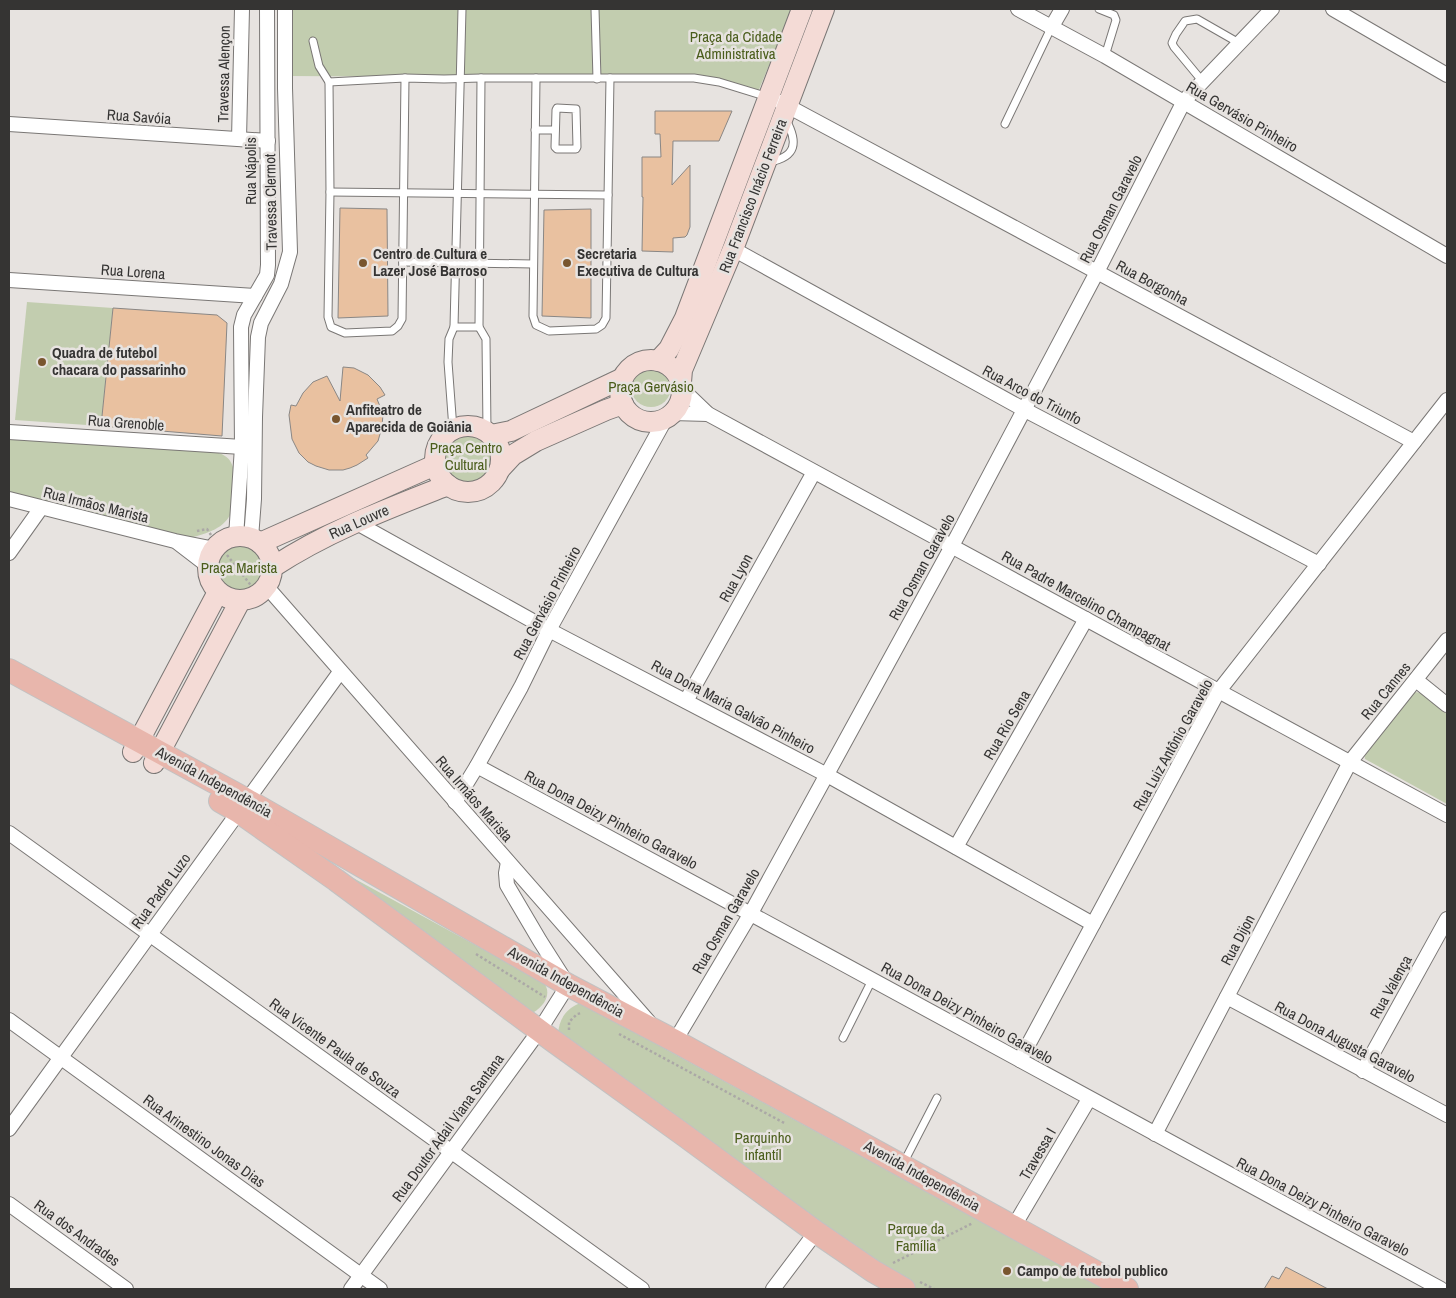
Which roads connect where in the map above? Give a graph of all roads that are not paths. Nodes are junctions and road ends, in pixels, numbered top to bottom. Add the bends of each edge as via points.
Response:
1 (242, 9) edge
2 (267, 9) edge
3 (285, 9) edge
4 (462, 9) edge
5 (595, 9) edge
6 (802, 9) edge
7 (824, 9) edge
8 (1018, 9) edge
9 (1062, 9) edge
10 (1099, 9) edge
11 (1272, 9) edge
12 (1333, 9) edge
13 (1051, 28) junction
14 (313, 40) dead end
15 (1239, 43) junction
16 (1105, 56) junction
17 (1447, 76) edge
18 (405, 78) junction
19 (481, 78) junction
20 (536, 78) junction
21 (610, 78) junction
22 (461, 79) junction
23 (597, 79) junction
24 (329, 82) junction
25 (1203, 82) junction
26 (768, 97) junction
27 (1185, 100) junction
28 (786, 110) junction
29 (9, 124) edge
30 (1005, 124) dead end
31 (535, 130) junction
32 (555, 130) junction
33 (239, 140) junction
34 (268, 141) junction
35 (330, 192) junction
36 (404, 193) junction
37 (456, 194) junction
38 (480, 194) junction
39 (534, 194) junction
40 (608, 196) junction
41 (733, 250) junction
42 (1447, 256) edge
43 (403, 262) junction
44 (455, 263) junction
45 (480, 263) junction
46 (533, 264) junction
47 (1098, 272) junction
48 (9, 280) edge
49 (255, 296) junction
50 (454, 327) junction
51 (479, 327) junction
52 (658, 361) junction
53 (623, 378) junction
54 (682, 386) junction
55 (1447, 400) edge
56 (623, 404) junction
57 (1025, 410) junction
58 (708, 414) junction
59 (669, 416) junction
60 (452, 429) junction
61 (9, 432) edge
62 (489, 433) junction
63 (1414, 442) junction
64 (242, 447) junction
65 (436, 465) junction
66 (500, 469) junction
67 (814, 472) junction
68 (448, 485) junction
69 (11, 504) edge
70 (41, 508) junction
71 (355, 522) junction
72 (249, 539) junction
73 (952, 546) junction
74 (9, 554) edge
75 (212, 557) junction
76 (1319, 564) junction
77 (273, 567) junction
78 (267, 587) junction
79 (218, 592) junction
80 (240, 601) junction
81 (1086, 619) junction
82 (550, 630) junction
83 (1447, 640) edge
84 (9, 670) edge
85 (340, 672) junction
86 (1416, 680) junction
87 (9, 686) edge
88 (1218, 692) junction
89 (686, 700) junction
90 (1447, 705) edge
91 (136, 746) junction
92 (157, 757) junction
93 (1350, 762) junction
94 (477, 766) junction
95 (827, 775) junction
96 (455, 802) junction
97 (243, 806) junction
98 (1447, 815) edge
99 (9, 833) edge
100 (956, 847) junction
101 (508, 862) junction
102 (751, 913) junction
103 (1447, 919) edge
104 (1093, 924) junction
105 (150, 934) junction
106 (872, 980) junction
107 (568, 985) junction
108 (1227, 997) junction
109 (9, 1020) edge
110 (539, 1030) junction
111 (666, 1037) junction
112 (843, 1038) dead end
113 (61, 1057) junction
114 (1020, 1060) junction
115 (1363, 1071) junction
116 (937, 1098) dead end
117 (1089, 1099) junction
118 (1447, 1116) edge
119 (9, 1129) edge
120 (1155, 1134) junction
121 (450, 1152) junction
122 (902, 1165) junction
123 (9, 1204) edge
124 (1014, 1226) junction
125 (816, 1232) junction
126 (361, 1276) junction
127 (126, 1289) edge
128 (351, 1289) edge
129 (380, 1289) edge
130 (642, 1289) edge
131 (773, 1289) edge
132 (904, 1289) edge
133 (1127, 1289) edge
134 (1441, 1289) edge

1 - 33 street, Travessa Alençon
2 - 34 street, Rua Nápolis
3 - 72 street, Travessa Clermot via 290,252 281,284 258,337 254,499
4 - 22 lane
5 - 23 lane
6 - 26 street, Rua Francisco Inácio Ferreira
7 - 28 street, Rua Francisco Inácio Ferreira
8 - 13 street, Rua Gervásio Pinheiro
9 - 13 street
10 - 16 lane via 1114,15 1116,20
11 - 15 street, Rua Osman Garavelo
12 - 17 street
13 - 16 street, Rua Gervásio Pinheiro
13 - 30 lane
14 - 24 lane via 319,66
15 - 25 street, Rua Osman Garavelo
15 - 25 lane via 1197,20 1185,21 1172,43
16 - 27 street, Rua Gervásio Pinheiro
18 - 22 lane
18 - 24 lane
18 - 36 lane
19 - 20 lane
19 - 22 lane
19 - 38 lane
20 - 23 lane
20 - 31 lane
21 - 23 lane
21 - 26 lane via 704,79
21 - 40 lane
22 - 37 lane
24 - 35 lane
25 - 27 street, Rua Osman Garavelo
26 - 28 street, Rua Borgonha
26 - 52 street, Rua Francisco Inácio Ferreira via 685,318 669,349
27 - 42 street, Rua Gervásio Pinheiro
27 - 47 street, Rua Osman Garavelo
28 - 41 street, Rua Francisco Inácio Ferreira
28 - 47 street, Rua Borgonha
29 - 33 street, Rua Savóia
31 - 32 lane
31 - 39 lane
32 - 32 lane via 556,148 576,148 576,109 557,108
33 - 34 street, Rua Savóia
34 - 49 street, Rua Nápolis via 268,265 267,275
35 - 36 lane
35 - 43 lane via 328,317 331,327 345,333 396,329 403,315
36 - 37 lane
36 - 43 lane
37 - 38 lane
37 - 44 lane
38 - 39 lane
38 - 45 lane
39 - 40 lane
39 - 46 lane
40 - 46 lane via 607,313 600,328 549,331 536,326 532,316
41 - 54 street, Rua Francisco Inácio Ferreira via 682,370
41 - 57 street, Rua Arco do Triunfo
43 - 44 lane
44 - 45 lane
44 - 50 lane
45 - 46 lane
45 - 51 lane
47 - 57 street, Rua Osman Garavelo
47 - 63 street, Rua Borgonha
48 - 49 street, Rua Lorena
49 - 64 street, Rua Nápolis via 241,327
50 - 51 lane
50 - 60 lane via 449,339 448,362
51 - 62 lane via 486,339
52 - 53 street via 634,365
52 - 54 street via 672,369
53 - 56 street via 620,387
53 - 62 street via 511,431
54 - 58 street, Rua Padre Marcelino Champagnat
54 - 59 street via 680,401
55 - 63 street, Rua Luiz Antônio Garavelo
56 - 59 street via 630,414 644,421 656,422
56 - 66 street via 536,441 513,455
57 - 73 street, Rua Osman Garavelo
57 - 76 street, Rua Arco do Triunfo
58 - 59 street, Rua Padre Marcelino Champagnat
58 - 67 street, Rua Padre Marcelino Champagnat
59 - 82 street, Rua Gervásio Pinheiro
60 - 62 street via 476,426
60 - 65 street via 438,444
61 - 64 street, Rua Grenoble
62 - 66 street via 499,447
63 - 76 street, Rua Luiz Antônio Garavelo
64 - 72 street
65 - 68 street
65 - 72 street, Rua Louvre
66 - 68 street via 492,482 478,490 463,491
67 - 73 street, Rua Padre Marcelino Champagnat
67 - 89 street, Rua Lyon
68 - 71 street, Rua Louvre
69 - 70 street, Rua Irmãos Marista
70 - 74 street
70 - 75 street, Rua Irmãos Marista via 175,541
71 - 77 street, Rua Louvre
71 - 82 street, Rua Dona Maria Galvão Pinheiro
72 - 75 street via 228,539
72 - 77 street via 266,550
73 - 81 street, Rua Padre Marcelino Champagnat
73 - 95 street, Rua Osman Garavelo
75 - 79 street via 209,576
76 - 88 street, Rua Luiz Antônio Garavelo
77 - 78 street
78 - 80 street via 259,595
78 - 85 street, Rua Irmãos Marista
79 - 80 street
79 - 91 street
80 - 92 street
81 - 88 street, Rua Padre Marcelino Champagnat
81 - 100 street, Rua Rio Sena
82 - 89 street, Rua Dona Maria Galvão Pinheiro
82 - 94 street, Rua Gervásio Pinheiro
83 - 86 street, Rua Cannes
84 - 91 main road, Avenida Independência
85 - 96 street, Rua Irmãos Marista
85 - 97 street, Rua Padre Luzo
86 - 90 street
86 - 93 street, Rua Cannes
87 - 91 main road, Avenida Independência
88 - 93 street, Rua Padre Marcelino Champagnat
88 - 104 street, Rua Luiz Antônio Garavelo
89 - 95 street, Rua Dona Maria Galvão Pinheiro
91 - 92 main road, Avenida Independência
92 - 97 main road, Avenida Independência
93 - 98 street, Rua Padre Marcelino Champagnat
93 - 108 street, Rua Dijon
94 - 96 street, Rua Gervásio Pinheiro
94 - 102 street, Rua Dona Deizy Pinheiro Garavelo
95 - 100 street, Rua Dona Maria Galvão Pinheiro
95 - 102 street, Rua Osman Garavelo
96 - 101 street, Rua Irmãos Marista
97 - 105 street, Rua Padre Luzo
97 - 107 main road, Avenida Independência
97 - 110 main road, Avenida Independência via 336,880
99 - 105 street, Rua Vicente Paula de Souza
100 - 104 street, Rua Dona Maria Galvão Pinheiro
101 - 107 street via 507,885
101 - 111 street, Rua Irmãos Marista
102 - 106 street, Rua Dona Deizy Pinheiro Garavelo
102 - 111 street, Rua Osman Garavelo
103 - 115 street, Rua Valença
104 - 114 street, Rua Luiz Antônio Garavelo
105 - 113 street, Rua Padre Luzo
105 - 121 street, Rua Vicente Paula de Souza
106 - 112 lane
106 - 114 street, Rua Dona Deizy Pinheiro Garavelo
107 - 110 street, Rua Doutor Adail Viana Santana
107 - 111 main road, Avenida Independência
108 - 115 street, Rua Dona Augusta Garavelo
108 - 120 street, Rua Dijon
109 - 113 street, Rua Arinestino Jonas Dias
110 - 121 street, Rua Doutor Adail Viana Santana
110 - 125 main road, Avenida Independência
111 - 122 main road, Avenida Independência
113 - 119 street, Rua Padre Luzo
113 - 126 street, Rua Arinestino Jonas Dias
114 - 117 street, Rua Dona Deizy Pinheiro Garavelo
115 - 118 street, Rua Dona Augusta Garavelo
116 - 122 lane
117 - 120 street, Rua Dona Deizy Pinheiro Garavelo
117 - 124 street, Travessa I
120 - 134 street, Rua Dona Deizy Pinheiro Garavelo
121 - 126 street, Rua Doutor Adail Viana Santana
121 - 130 street, Rua Vicente Paula de Souza
122 - 124 main road, Avenida Independência
123 - 127 street, Rua dos Andrades
124 - 133 main road, Avenida Independência
125 - 131 street
125 - 132 main road, Avenida Independência
126 - 128 street, Rua Doutor Adail Viana Santana
126 - 129 street, Rua Arinestino Jonas Dias

